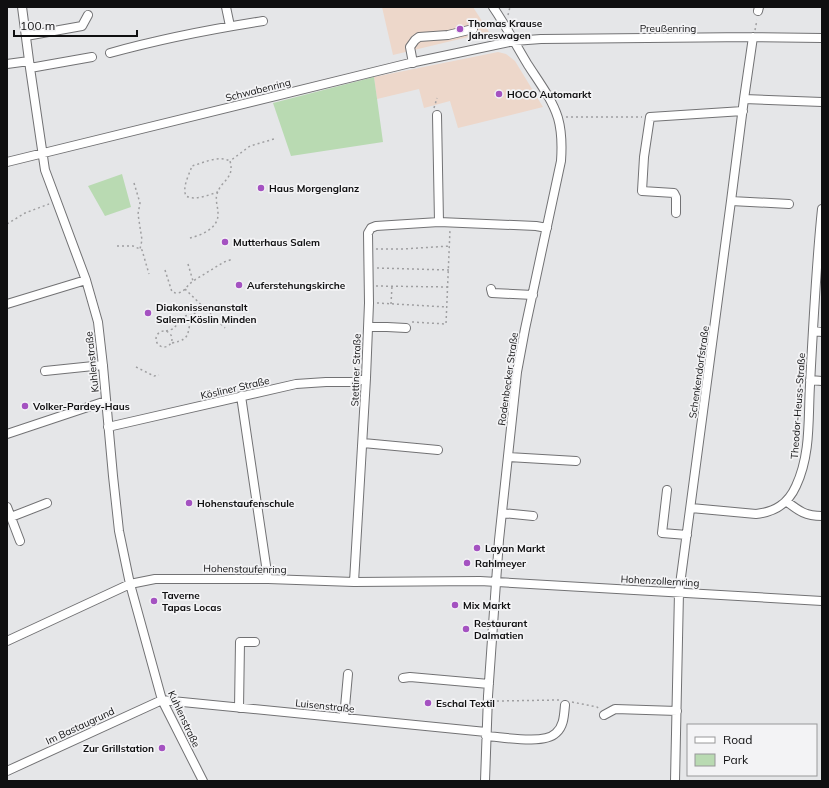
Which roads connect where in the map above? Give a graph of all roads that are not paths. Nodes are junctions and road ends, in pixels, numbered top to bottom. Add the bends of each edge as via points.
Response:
1 (22, 7) edge
2 (226, 7) edge
3 (493, 7) edge
4 (88, 15) dead end
5 (263, 21) dead end
6 (230, 26) junction
7 (473, 29) dead end
8 (26, 36) junction
9 (753, 37) junction
10 (822, 38) edge
11 (514, 41) junction
12 (110, 53) dead end
13 (92, 57) dead end
14 (413, 63) junction
15 (7, 64) edge
16 (29, 64) junction
17 (744, 99) junction
18 (822, 102) edge
19 (436, 111) road end
20 (743, 111) junction
21 (43, 154) junction
22 (7, 162) edge
23 (731, 201) junction
24 (789, 204) dead end
25 (822, 209) edge
26 (676, 213) dead end
27 (439, 222) junction
28 (547, 228) junction
29 (86, 280) junction
30 (820, 280) edge
31 (491, 289) dead end
32 (819, 294) edge
33 (533, 295) junction
34 (7, 304) edge
35 (407, 325) road end
36 (368, 327) junction
37 (813, 331) junction
38 (822, 332) edge
39 (103, 365) junction
40 (45, 371) dead end
41 (366, 378) junction
42 (810, 380) junction
43 (822, 381) edge
44 (241, 396) junction
45 (106, 401) junction
46 (108, 427) junction
47 (7, 434) edge
48 (363, 443) junction
49 (438, 450) dead end
50 (508, 457) junction
51 (576, 461) dead end
52 (667, 490) dead end
53 (786, 502) junction
54 (47, 503) dead end
55 (7, 507) edge
56 (691, 508) junction
57 (502, 513) junction
58 (533, 516) dead end
59 (822, 516) edge
60 (11, 517) junction
61 (687, 535) junction
62 (20, 541) dead end
63 (268, 579) junction
64 (496, 581) junction
65 (354, 582) junction
66 (130, 584) junction
67 (679, 592) junction
68 (822, 601) edge
69 (7, 641) edge
70 (255, 642) dead end
71 (348, 674) dead end
72 (403, 678) dead end
73 (489, 684) junction
74 (162, 700) junction
75 (567, 702) road end
76 (239, 708) junction
77 (677, 711) junction
78 (604, 715) road end
79 (344, 718) junction
80 (486, 734) junction
81 (7, 771) edge
82 (202, 781) edge
83 (486, 781) edge
84 (675, 781) edge

1 - 8 street, Kuhlenstraße
2 - 6 street
3 - 11 street, Rodenbecker Straße
4 - 8 street via 82,26
5 - 6 street
6 - 12 street
7 - 14 street via 448,35 419,37 410,48
8 - 16 street, Kuhlenstraße
9 - 10 street, Preußenring
9 - 11 street, Preußenring
9 - 17 street, Schenkendorfstraße
11 - 14 street, Schwabenring
11 - 28 street, Rodenbecker Straße via 550,100 560,129 561,161
13 - 16 street
14 - 21 street, Schwabenring
15 - 16 street
16 - 21 street, Kuhlenstraße
17 - 18 street
17 - 20 street, Schenkendorfstraße
19 - 27 street
20 - 23 street, Schenkendorfstraße
20 - 26 street via 650,117 642,191 674,193
21 - 22 street, Schwabenring
21 - 29 street, Kuhlenstraße via 45,170
23 - 24 street
23 - 56 street, Schenkendorfstraße
25 - 30 street, Theodor-Heuss-Straße
27 - 28 street, Stettiner Straße
27 - 36 street, Stettiner Straße via 371,228 368,233
28 - 33 street, Rodenbecker Straße
29 - 34 street
29 - 39 street, Kuhlenstraße via 98,322
30 - 32 street, Theodor-Heuss-Straße
31 - 33 street via 492,293
32 - 37 street, Theodor-Heuss-Straße
33 - 50 street, Rodenbecker Straße via 517,372
35 - 36 street
36 - 41 street, Stettiner Straße
37 - 38 street
37 - 42 street, Theodor-Heuss-Straße
39 - 40 street
39 - 45 street, Kuhlenstraße
41 - 44 street, Kösliner Straße via 355,382 296,384
41 - 48 street, Stettiner Straße
42 - 43 street
42 - 53 street, Theodor-Heuss-Straße via 804,467 796,487
44 - 46 street, Kösliner Straße
44 - 63 street
45 - 46 street, Kuhlenstraße
45 - 47 street
46 - 66 street, Kuhlenstraße via 120,531
48 - 49 street
48 - 65 street, Stettiner Straße
50 - 51 street
50 - 57 street, Rodenbecker Straße
52 - 61 street via 662,533
53 - 56 street, Theodor-Heuss-Straße via 767,513 756,514
53 - 59 street via 804,514
54 - 60 street
55 - 60 street
56 - 61 street, Schenkendorfstraße
57 - 58 street
57 - 64 street, Rodenbecker Straße
60 - 62 street
61 - 67 street, Schenkendorfstraße
63 - 65 street, Hohenstaufenring
63 - 66 street, Hohenstaufenring via 155,579
64 - 65 street, Hohenstaufenring
64 - 67 street, Hohenzollernring
64 - 73 street, Rodenbecker Straße
66 - 69 street, Hohenstaufenring
66 - 74 street, Kuhlenstraße
67 - 68 street, Hohenzollernring
67 - 77 street, Schenkendorfstraße
70 - 76 street via 240,642
71 - 79 street
72 - 73 street
73 - 80 street, Rodenbecker Straße
74 - 76 street, Luisenstraße
74 - 81 street, Im Bastaugrund
74 - 82 street, Kuhlenstraße
75 - 80 street via 564,720 557,733 551,737 540,740
76 - 79 street, Luisenstraße
77 - 78 street via 615,709
77 - 84 street, Schenkendorfstraße
79 - 80 street, Luisenstraße
80 - 83 street, Rodenbecker Straße

